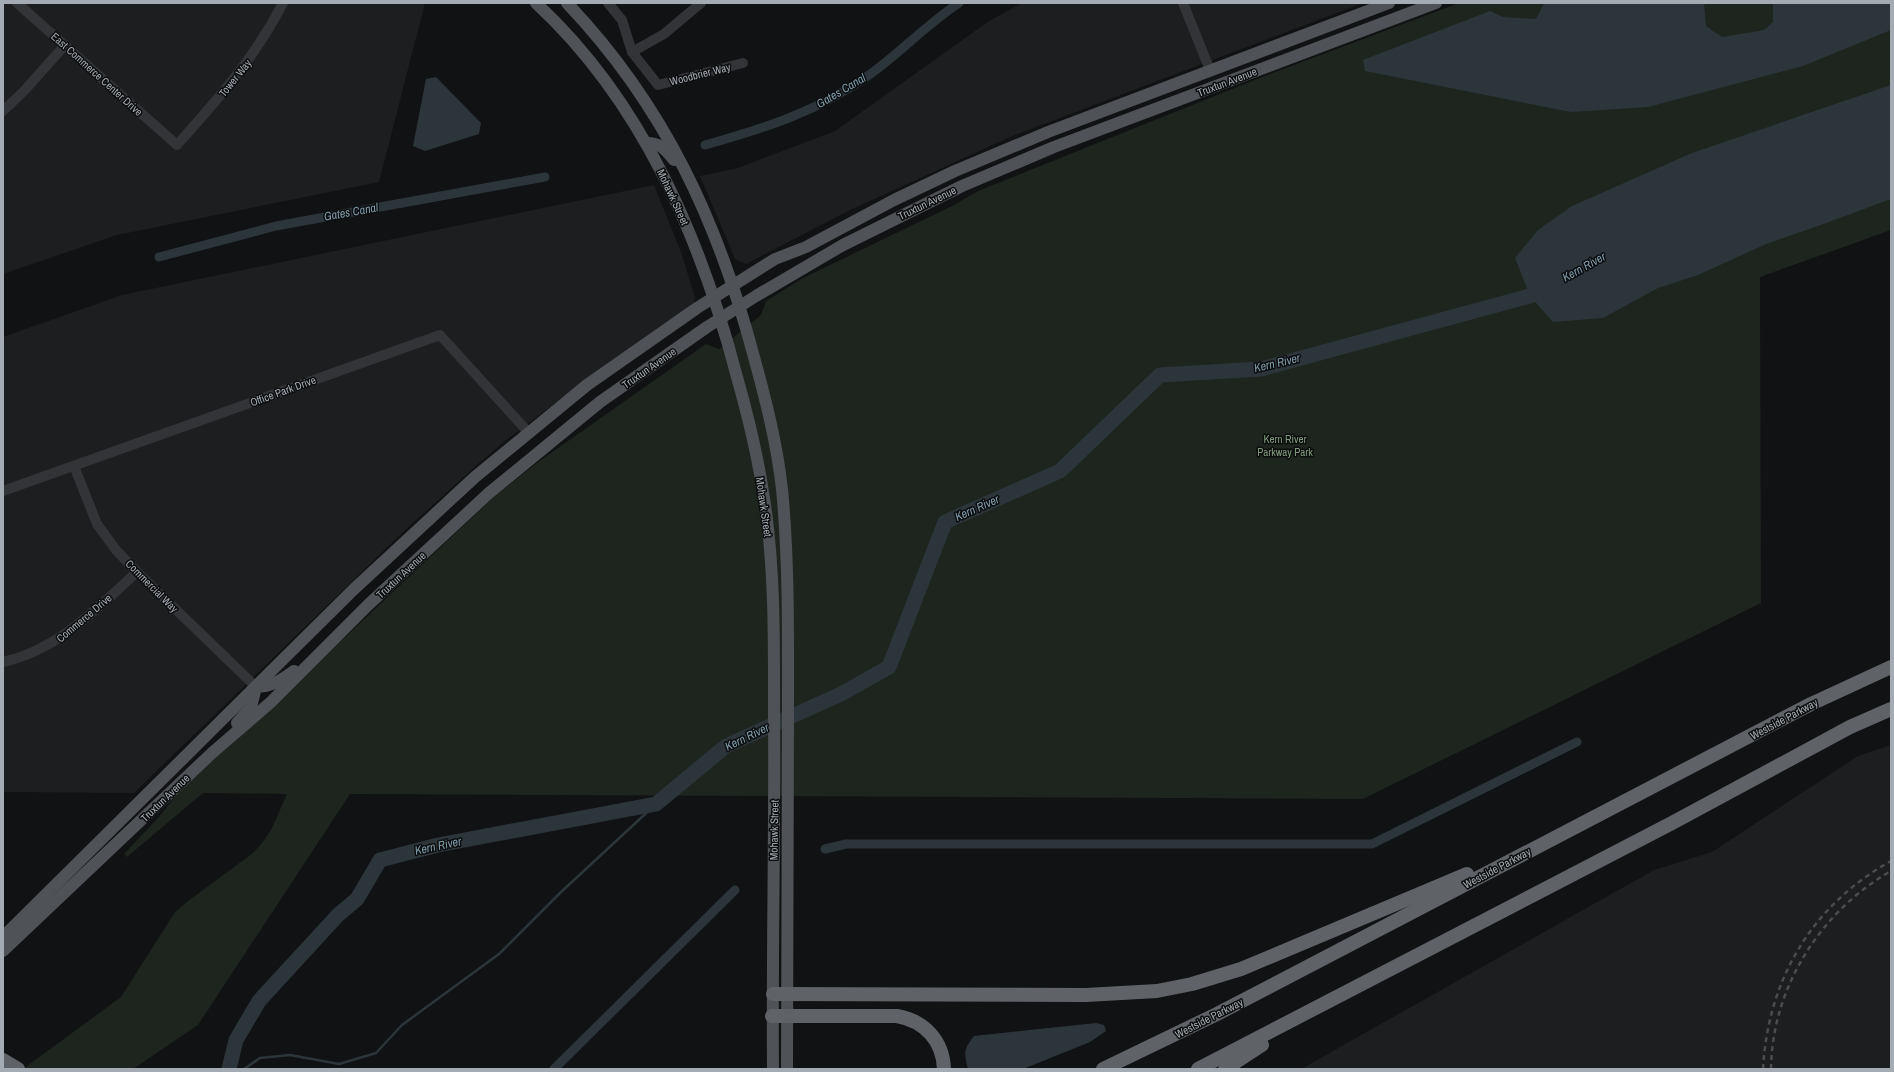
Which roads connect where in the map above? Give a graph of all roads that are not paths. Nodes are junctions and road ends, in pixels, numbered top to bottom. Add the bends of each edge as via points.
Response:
1 (17, 3) edge
2 (283, 3) edge
3 (536, 3) edge
4 (567, 3) edge
5 (608, 3) edge
6 (700, 3) edge
7 (1183, 3) edge
8 (1389, 3) edge
9 (1436, 3) edge
10 (65, 46) junction
11 (632, 52) junction
12 (743, 63) dead end
13 (1210, 70) junction
14 (1176, 101) junction
15 (3, 111) edge
16 (646, 143) junction
17 (177, 145) joint
18 (686, 172) junction
19 (733, 285) junction
20 (713, 298) junction
21 (740, 305) junction
22 (722, 318) junction
23 (528, 432) junction
24 (74, 466) junction
25 (3, 491) edge
26 (137, 572) junction
27 (313, 659) junction
28 (3, 662) edge
29 (1891, 667) edge
30 (256, 687) junction
31 (1891, 709) edge
32 (212, 753) junction
33 (154, 787) junction
34 (1560, 835) junction
35 (110, 850) junction
36 (3, 937) edge
37 (3, 951) edge
38 (773, 994) junction
39 (787, 994) junction
40 (1313, 1010) junction
41 (772, 1016) junction
42 (787, 1016) junction
43 (773, 1069) edge
44 (787, 1069) edge
45 (944, 1069) edge
46 (1103, 1069) edge
47 (1198, 1069) edge
48 (1225, 1069) edge

1 - 10 street, East Commerce Center Drive
2 - 17 street, Tower Way via 271,27 241,72
3 - 16 main road, Mohawk Street via 591,62
4 - 18 main road, Mohawk Street via 626,73
5 - 11 street, Woodbrier Way via 622,20
6 - 11 street via 664,34
7 - 13 street
8 - 13 main road, Truxtun Avenue
9 - 14 main road, Truxtun Avenue
10 - 15 street
10 - 17 street, East Commerce Center Drive
11 - 12 street, Woodbrier Way via 658,85
13 - 14 main road via 1206,80
13 - 19 main road, Truxtun Avenue via 1041,134 955,171 806,247 775,259
14 - 21 main road, Truxtun Avenue via 1054,147 962,186 843,245
16 - 18 main road via 656,143 662,147
16 - 20 main road, Mohawk Street via 694,244
18 - 19 main road, Mohawk Street via 699,197
19 - 20 main road, Truxtun Avenue
19 - 21 main road, Mohawk Street
20 - 22 main road, Mohawk Street
20 - 23 main road, Truxtun Avenue via 642,346
21 - 22 main road, Truxtun Avenue
21 - 39 main road, Mohawk Street via 774,434 782,488 788,600
22 - 27 main road, Truxtun Avenue via 600,402 489,493
22 - 38 main road, Mohawk Street via 753,440 764,497 771,558
23 - 24 street, Office Park Drive via 440,335
23 - 30 main road, Truxtun Avenue via 474,477
24 - 25 street, Office Park Drive
24 - 26 street, Commercial Way via 97,524 116,550
26 - 28 street, Commerce Drive via 61,638 28,655
26 - 30 street, Commercial Way
27 - 30 main road via 273,685
27 - 32 main road, Truxtun Avenue via 271,702
29 - 34 highway, Westside Parkway via 1811,704
30 - 32 main road via 251,707
30 - 33 main road, Truxtun Avenue
31 - 40 highway via 1850,727 1658,831
32 - 35 main road, Truxtun Avenue
33 - 35 main road via 147,807 113,841
33 - 36 main road, Truxtun Avenue
34 - 39 highway via 1256,963 1175,988 1139,993 1086,995
34 - 46 highway, Westside Parkway via 1217,1014
35 - 37 main road, Truxtun Avenue
38 - 39 highway
38 - 41 main road, Mohawk Street
39 - 42 main road, Mohawk Street
40 - 47 highway
40 - 48 highway
41 - 42 highway
41 - 43 main road, Mohawk Street
42 - 44 main road, Mohawk Street
42 - 45 highway via 890,1016 909,1019 933,1036 942,1054

